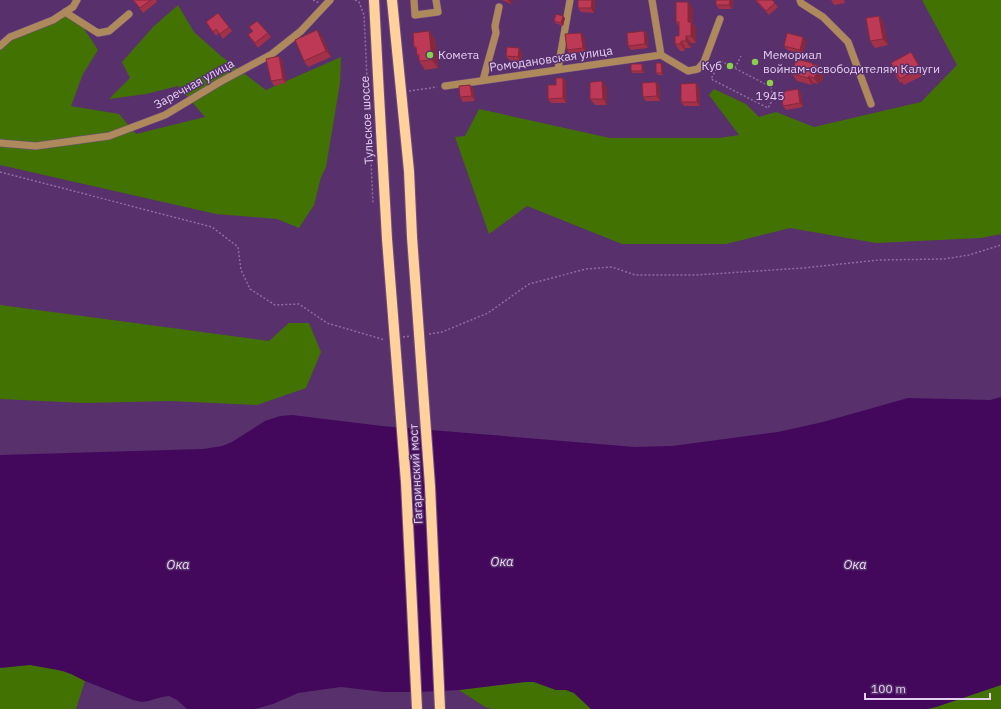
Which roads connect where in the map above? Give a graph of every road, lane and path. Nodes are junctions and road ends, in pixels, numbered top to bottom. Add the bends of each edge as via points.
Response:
1 (77, 0) edge
2 (355, 0) edge
3 (374, 0) edge
4 (392, 0) edge
5 (414, 0) edge
6 (436, 0) edge
7 (570, 0) edge
8 (652, 0) edge
9 (800, 0) edge
10 (327, 1) edge
11 (499, 7) dead end
12 (65, 12) junction
13 (129, 14) dead end
14 (720, 19) dead end
15 (0, 46) edge
16 (661, 55) junction
17 (741, 56) dead end
18 (735, 68) junction
19 (558, 69) junction
20 (483, 80) junction
21 (445, 86) joint
22 (409, 90) dead end
23 (871, 104) dead end
24 (0, 143) edge
25 (0, 172) edge
26 (373, 204) dead end
27 (387, 239) joint
28 (1001, 246) edge
29 (428, 334) dead end
30 (413, 336) dead end
31 (399, 338) dead end
32 (391, 339) dead end
33 (417, 709) edge
34 (440, 709) edge

1 - 12 street
2 - 26 path via 360,2 364,15
3 - 27 main road, Тульское шоссе
4 - 34 main road, Гагаринский мост, bridge via 409,171 430,486
5 - 6 street via 415,15 438,12
7 - 19 street
8 - 16 street
9 - 23 street via 823,17 848,42
10 - 24 street, Заречная улица via 301,31 272,54 165,115 109,136 36,146
11 - 20 street via 496,33
12 - 13 street via 98,33 109,31
12 - 15 street via 53,20 10,37
14 - 16 street via 704,62 698,69 688,71
16 - 19 street, Ромодановская улица
17 - 18 path
18 - 18 path via 771,87 773,99 768,108 712,79 721,61
19 - 20 street, Ромодановская улица
20 - 21 street, Ромодановская улица
21 - 22 path
25 - 32 path via 212,227 238,247 240,270 250,289 268,301 275,305 299,304 327,323 384,340
27 - 33 main road, Гагаринский мост, bridge via 406,482
28 - 29 path via 969,256 944,259 879,260 696,275 635,276 612,267 586,269 529,284 488,313 442,332
30 - 31 path

